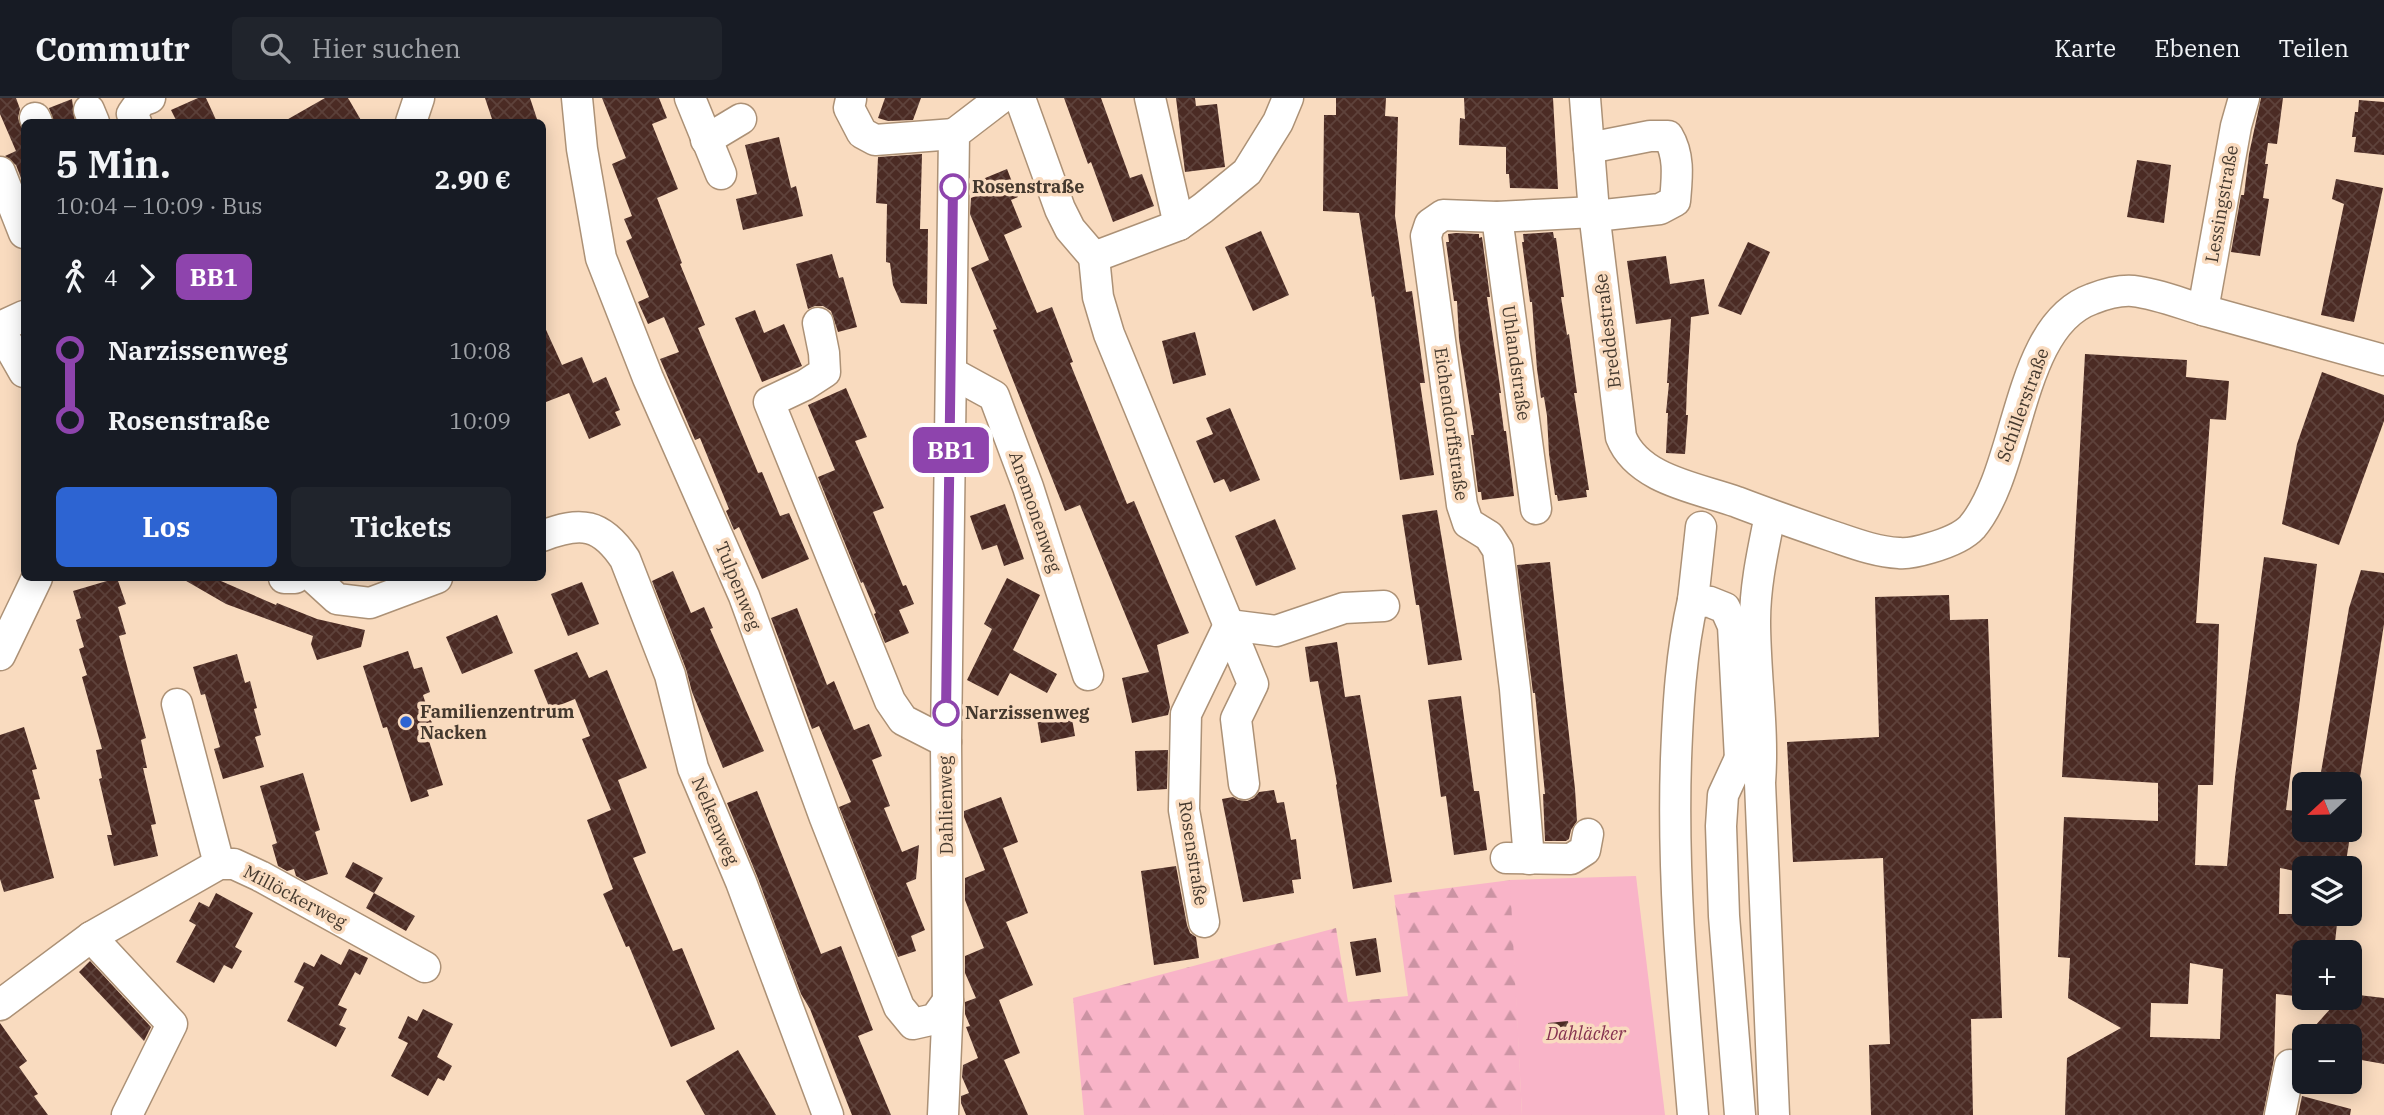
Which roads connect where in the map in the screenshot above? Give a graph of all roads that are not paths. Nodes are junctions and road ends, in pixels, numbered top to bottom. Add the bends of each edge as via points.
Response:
1 (150, 98) edge
2 (419, 98) edge
3 (577, 98) edge
4 (690, 98) edge
5 (1001, 98) edge
6 (1020, 98) edge
7 (1150, 98) edge
8 (1288, 98) edge
9 (1585, 98) edge
10 (2244, 98) edge
11 (851, 99) edge
12 (134, 119) edge
13 (412, 119) edge
14 (741, 119) dead end
15 (954, 134) junction
16 (706, 140) junction
17 (1589, 148) junction
18 (0, 172) edge
19 (721, 174) dead end
20 (1595, 214) junction
21 (1497, 217) junction
22 (21, 225) edge
23 (1179, 225) junction
24 (1094, 257) junction
25 (2203, 310) junction
26 (21, 318) edge
27 (818, 323) dead end
28 (0, 328) edge
29 (2384, 360) edge
30 (21, 366) edge
31 (952, 373) junction
32 (1728, 499) joint
33 (1536, 509) dead end
34 (1770, 515) junction
35 (1701, 527) dead end
36 (546, 535) edge
37 (36, 581) edge
38 (317, 581) edge
39 (429, 581) edge
40 (1693, 600) junction
41 (1384, 606) dead end
42 (1229, 625) junction
43 (0, 655) edge
44 (1088, 675) dead end
45 (177, 704) dead end
46 (1760, 716) junction
47 (946, 742) junction
48 (1740, 759) junction
49 (1244, 784) dead end
50 (1588, 834) dead end
51 (219, 864) junction
52 (1204, 922) dead end
53 (91, 937) junction
54 (425, 967) dead end
55 (948, 1001) junction
56 (0, 1005) edge
57 (2290, 1065) dead end
58 (127, 1115) edge
59 (828, 1115) edge
60 (943, 1115) edge
61 (1693, 1115) edge
62 (1740, 1115) edge
63 (1773, 1115) edge
64 (2280, 1115) edge

1 - 12 street via 132,114
2 - 13 street
3 - 55 street, Tulpenweg via 601,258 648,379 744,596 899,1007 913,1024 935,1019
4 - 16 street
5 - 15 street
6 - 24 street via 1060,209
7 - 23 street
8 - 23 street via 1247,172
9 - 17 street, Breddestraße
10 - 25 street, Lessingstraße
11 - 15 street via 849,108 862,133 875,140
14 - 16 street
15 - 31 street, Dahlienweg
16 - 19 street
17 - 20 street, Breddestraße
17 - 20 street, Eichendorffstraße via 1668,136 1675,148 1675,201 1660,209
18 - 22 street
20 - 21 street, Eichendorffstraße
20 - 32 street, Breddestraße via 1624,445 1637,461 1663,475
21 - 33 street, Uhlandstraße
21 - 50 street, Eichendorffstraße via 1443,215 1430,224 1426,236 1462,505 1468,523 1489,536 1498,550 1528,859 1571,859 1585,850
23 - 24 street
24 - 42 street via 1098,296 1109,334
25 - 29 street, Schillerstraße
25 - 34 street, Schillerstraße via 2131,291 2108,293 2073,308 2054,327 2038,358 1989,502 1970,529 1945,544 1900,554
26 - 28 street
27 - 47 street via 825,372 769,402 890,701 903,720
28 - 30 street
31 - 44 street, Anemonenweg via 994,396
31 - 47 street, Dahlienweg
32 - 34 street, Schillerstraße
34 - 46 street via 1758,574 1755,622
35 - 40 street
36 - 59 street, Nelkenweg via 582,526 600,532 625,559 670,675 693,768
37 - 43 street
38 - 39 street via 337,599 370,603
40 - 48 street via 1725,608 1733,626
40 - 61 street via 1678,726 1674,830
41 - 42 street via 1344,608 1276,631
42 - 49 street via 1253,684 1236,719
42 - 52 street, Rosenstraße via 1186,714 1184,810
45 - 51 street
46 - 48 street
46 - 63 street
47 - 55 street, Dahlienweg
48 - 62 street via 1723,794 1721,826
51 - 53 street, Millöckerweg
51 - 54 street, Millöckerweg via 234,864 260,876
53 - 56 street, Millöckerweg
53 - 58 street via 173,1024
55 - 60 street, Dahlienweg
57 - 64 street

